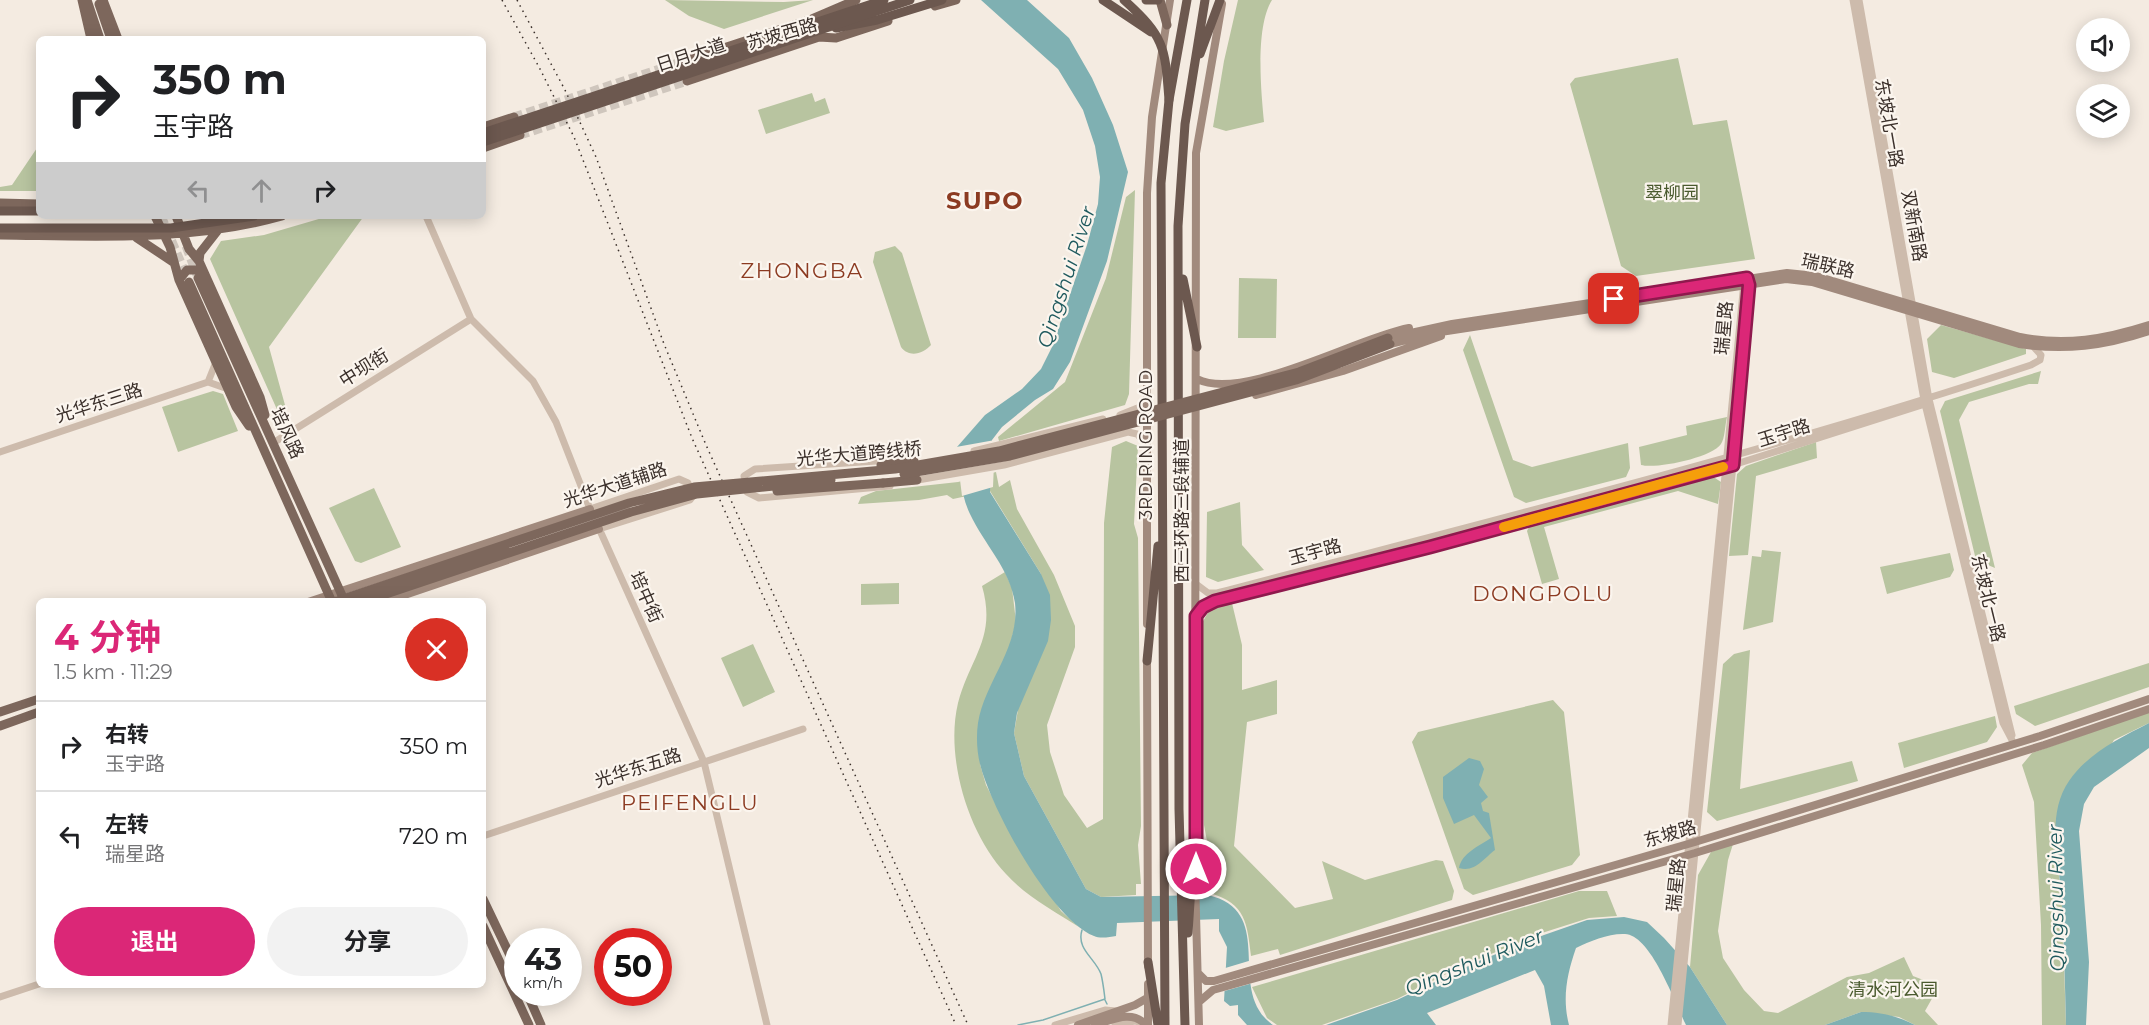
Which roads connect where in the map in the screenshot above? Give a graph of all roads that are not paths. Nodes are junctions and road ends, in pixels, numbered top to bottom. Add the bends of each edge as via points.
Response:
1 (82, 0) edge
2 (87, 0) edge
3 (98, 0) edge
4 (103, 0) edge
5 (856, 0) edge
6 (884, 0) edge
7 (910, 0) edge
8 (942, 0) edge
9 (956, 0) edge
10 (1103, 0) edge
11 (1124, 0) edge
12 (1146, 0) edge
13 (1159, 0) edge
14 (1170, 0) edge
15 (1187, 0) edge
16 (1205, 0) edge
17 (1221, 0) edge
18 (1853, 0) edge
19 (1859, 0) edge
20 (1858, 13) junction
21 (1167, 25) junction
22 (816, 31) junction
23 (91, 36) edge
24 (99, 36) edge
25 (110, 36) edge
26 (117, 36) edge
27 (1165, 53) junction
28 (681, 62) tunnel mouth
29 (687, 81) tunnel mouth
30 (1190, 85) junction
31 (1169, 100) junction
32 (514, 117) tunnel mouth
33 (486, 126) edge
34 (486, 132) edge
35 (520, 135) tunnel mouth
36 (486, 141) edge
37 (486, 147) edge
38 (0, 203) edge
39 (36, 204) edge
40 (0, 211) edge
41 (36, 211) edge
42 (156, 219) edge
43 (177, 219) edge
44 (233, 219) edge
45 (268, 219) edge
46 (427, 219) edge
47 (0, 228) edge
48 (218, 230) junction
49 (0, 235) edge
50 (164, 235) junction
51 (184, 235) junction
52 (135, 237) junction
53 (1178, 257) junction
54 (173, 262) junction
55 (194, 274) junction
56 (1746, 283) junction
57 (1909, 303) junction
58 (1911, 313) junction
59 (471, 319) junction
60 (1462, 325) junction
61 (2149, 325) edge
62 (2149, 331) edge
63 (1389, 341) junction
64 (2031, 346) junction
65 (1197, 347) junction
66 (216, 360) junction
67 (1197, 379) junction
68 (208, 382) junction
69 (1220, 386) junction
70 (228, 389) junction
71 (1148, 398) junction
72 (1926, 401) junction
73 (1220, 404) junction
74 (1197, 418) junction
75 (271, 439) junction
76 (259, 440) junction
77 (1146, 444) junction
78 (0, 452) edge
79 (1730, 457) junction
80 (914, 461) junction
81 (1730, 466) junction
82 (917, 480) junction
83 (1163, 493) junction
84 (697, 494) junction
85 (662, 495) junction
86 (590, 509) junction
87 (599, 530) junction
88 (1196, 584) junction
89 (340, 591) junction
90 (1208, 593) junction
91 (332, 598) edge
92 (333, 598) edge
93 (335, 598) edge
94 (343, 598) edge
95 (374, 598) edge
96 (396, 598) edge
97 (1208, 604) junction
98 (1196, 616) junction
99 (1147, 661) junction
100 (2149, 699) edge
101 (36, 700) edge
102 (2149, 709) edge
103 (0, 712) edge
104 (36, 713) edge
105 (0, 726) edge
106 (803, 729) dead end
107 (2014, 744) junction
108 (704, 762) junction
109 (1195, 825) joint
110 (486, 835) edge
111 (1691, 843) junction
112 (1691, 853) junction
113 (1189, 892) junction
114 (486, 905) edge
115 (1189, 923) junction
116 (486, 932) edge
117 (504, 943) edge
118 (1682, 945) junction
119 (1148, 962) junction
120 (1261, 971) junction
121 (1198, 974) junction
122 (36, 985) edge
123 (1216, 985) junction
124 (0, 997) edge
125 (1149, 997) junction
126 (1200, 1001) junction
127 (533, 1006) edge
128 (1119, 1011) junction
129 (1678, 1021) edge
130 (529, 1025) edge
131 (541, 1025) edge
132 (767, 1025) edge
133 (1055, 1025) edge
134 (1078, 1025) edge
135 (1095, 1025) edge
136 (1115, 1025) edge
137 (1146, 1025) edge
138 (1158, 1025) edge
139 (1165, 1025) edge
140 (1185, 1025) edge
141 (1199, 1025) edge
142 (1671, 1025) edge

1 - 23 main road
2 - 24 main road
3 - 25 main road
4 - 26 main road
5 - 28 main road, 苏坡西路 via 812,19
6 - 34 highway, 日月大道, bridge
7 - 22 highway, 日月大道, bridge
8 - 22 highway, bridge via 877,20
9 - 29 main road, 苏坡西路 via 836,38 819,37
10 - 27 highway, bridge via 1151,33
11 - 27 highway, bridge via 1158,35
12 - 13 highway
13 - 21 main road
14 - 21 main road, 西三环路三段辅道
15 - 31 highway, 3RD RING ROAD, bridge
16 - 30 highway, 3RD RING ROAD
17 - 30 highway
17 - 65 main road, 西三环路三段辅道 via 1196,153
18 - 20 street
19 - 20 street
20 - 57 street, 双新南路
21 - 71 main road, 西三环路三段辅道 via 1149,146
22 - 36 highway, 日月大道, bridge
27 - 31 highway, bridge
30 - 53 highway, 3RD RING ROAD
31 - 83 highway, 3RD RING ROAD via 1160,223
32 - 33 main road
35 - 37 main road
38 - 39 main road
40 - 41 highway
42 - 50 main road
43 - 51 main road
44 - 47 highway, bridge via 171,228
45 - 48 main road
46 - 59 street, 培中街
48 - 51 main road
48 - 55 main road via 200,253
49 - 52 main road
50 - 51 main road
50 - 52 main road
50 - 54 main road
51 - 55 main road
52 - 54 main road
53 - 65 highway
53 - 113 highway, 3RD RING ROAD via 1179,797
54 - 55 main road
55 - 66 main road
55 - 75 main road, 培风路 via 260,397
55 - 76 main road, 培风路
56 - 57 main road, 瑞联路 via 1803,273
56 - 58 main road, 瑞联路 via 1800,280
56 - 60 main road, 瑞联路
56 - 79 street, 瑞星路
57 - 58 street, 东坡北一路
57 - 61 main road, 瑞联路 via 2048,342 2092,340
58 - 64 main road, 瑞联路
58 - 72 street, 东坡北一路
59 - 75 street, 中坝街
59 - 86 street, 培中街 via 533,381 556,422
60 - 63 main road, 瑞联路
60 - 69 main road via 1396,330 1309,363
60 - 73 main road via 1343,371
62 - 64 main road, 瑞联路 via 2090,347
63 - 84 main road, 光华大道跨线桥, bridge via 1296,380 1011,456 945,469
63 - 85 main road, 光华大道跨线桥, bridge via 1299,372 999,451 894,469 737,481
64 - 72 street, 玉宇路 via 2040,351 2036,363
65 - 67 main road, 西三环路三段辅道
66 - 68 street
66 - 70 main road
67 - 69 main road
67 - 74 main road, 西三环路三段辅道
68 - 70 street
68 - 78 street, 光华东三路
69 - 73 main road
70 - 76 main road
71 - 77 main road, 西三环路三段辅道
71 - 80 street, bridge via 1127,413 995,447
72 - 79 street, 玉宇路
72 - 81 street, 玉宇路
72 - 107 street, 东坡北一路
73 - 74 main road
74 - 88 main road, 西三环路三段辅道
75 - 89 main road, 培风路
76 - 91 main road, 培风路
77 - 82 street via 1137,434 1128,432 993,467
77 - 99 main road, 西三环路三段辅道
79 - 81 street, 瑞星路
79 - 90 street, 玉宇路 via 1516,517
80 - 82 street via 755,469 744,476 744,484 747,492 759,498 880,488
80 - 85 main road, bridge via 729,476
81 - 97 street, 玉宇路
81 - 111 street, 瑞星路
82 - 84 main road, bridge
83 - 99 highway
83 - 139 highway, 3RD RING ROAD
84 - 95 main road, 光华大道跨线桥, bridge via 631,512
85 - 93 main road, 光华大道跨线桥, bridge
86 - 87 street, 培中街
86 - 87 street, 光华大道辅路 via 679,479 688,483 693,496 690,501
86 - 89 main road, 光华大道辅路
87 - 96 main road, 光华大道辅路
87 - 108 street, 培中街
88 - 90 street
88 - 98 main road, 西三环路三段辅道
89 - 92 main road, 光华大道辅路
89 - 94 main road, 培风路
90 - 97 street
97 - 98 street
98 - 109 main road, 西三环路三段辅道
99 - 119 main road, 西三环路三段辅道
100 - 107 main road, 东坡路
101 - 103 main road
102 - 112 main road, 东坡路
104 - 105 main road
106 - 108 street, 光华东五路
107 - 111 main road, 东坡路
108 - 110 street, 光华东五路
108 - 132 street, 培中街
109 - 113 highway
111 - 112 street, 瑞星路
111 - 120 main road, 东坡路
112 - 118 street, 瑞星路
112 - 120 main road, 东坡路
113 - 115 highway
113 - 115 main road
114 - 117 main road
115 - 121 main road
115 - 140 highway via 1184,966
116 - 130 main road
118 - 129 street
118 - 142 street
119 - 125 main road, 西三环路三段辅道
119 - 138 highway
120 - 123 main road, 东坡路
121 - 123 main road
121 - 126 main road
122 - 124 street
123 - 126 main road, 东坡路
125 - 128 main road
125 - 137 main road, 西三环路三段辅道
126 - 141 main road
127 - 131 main road
128 - 133 street via 1105,1010
128 - 134 main road
135 - 137 main road via 1130,1016
136 - 137 street via 1135,1021

